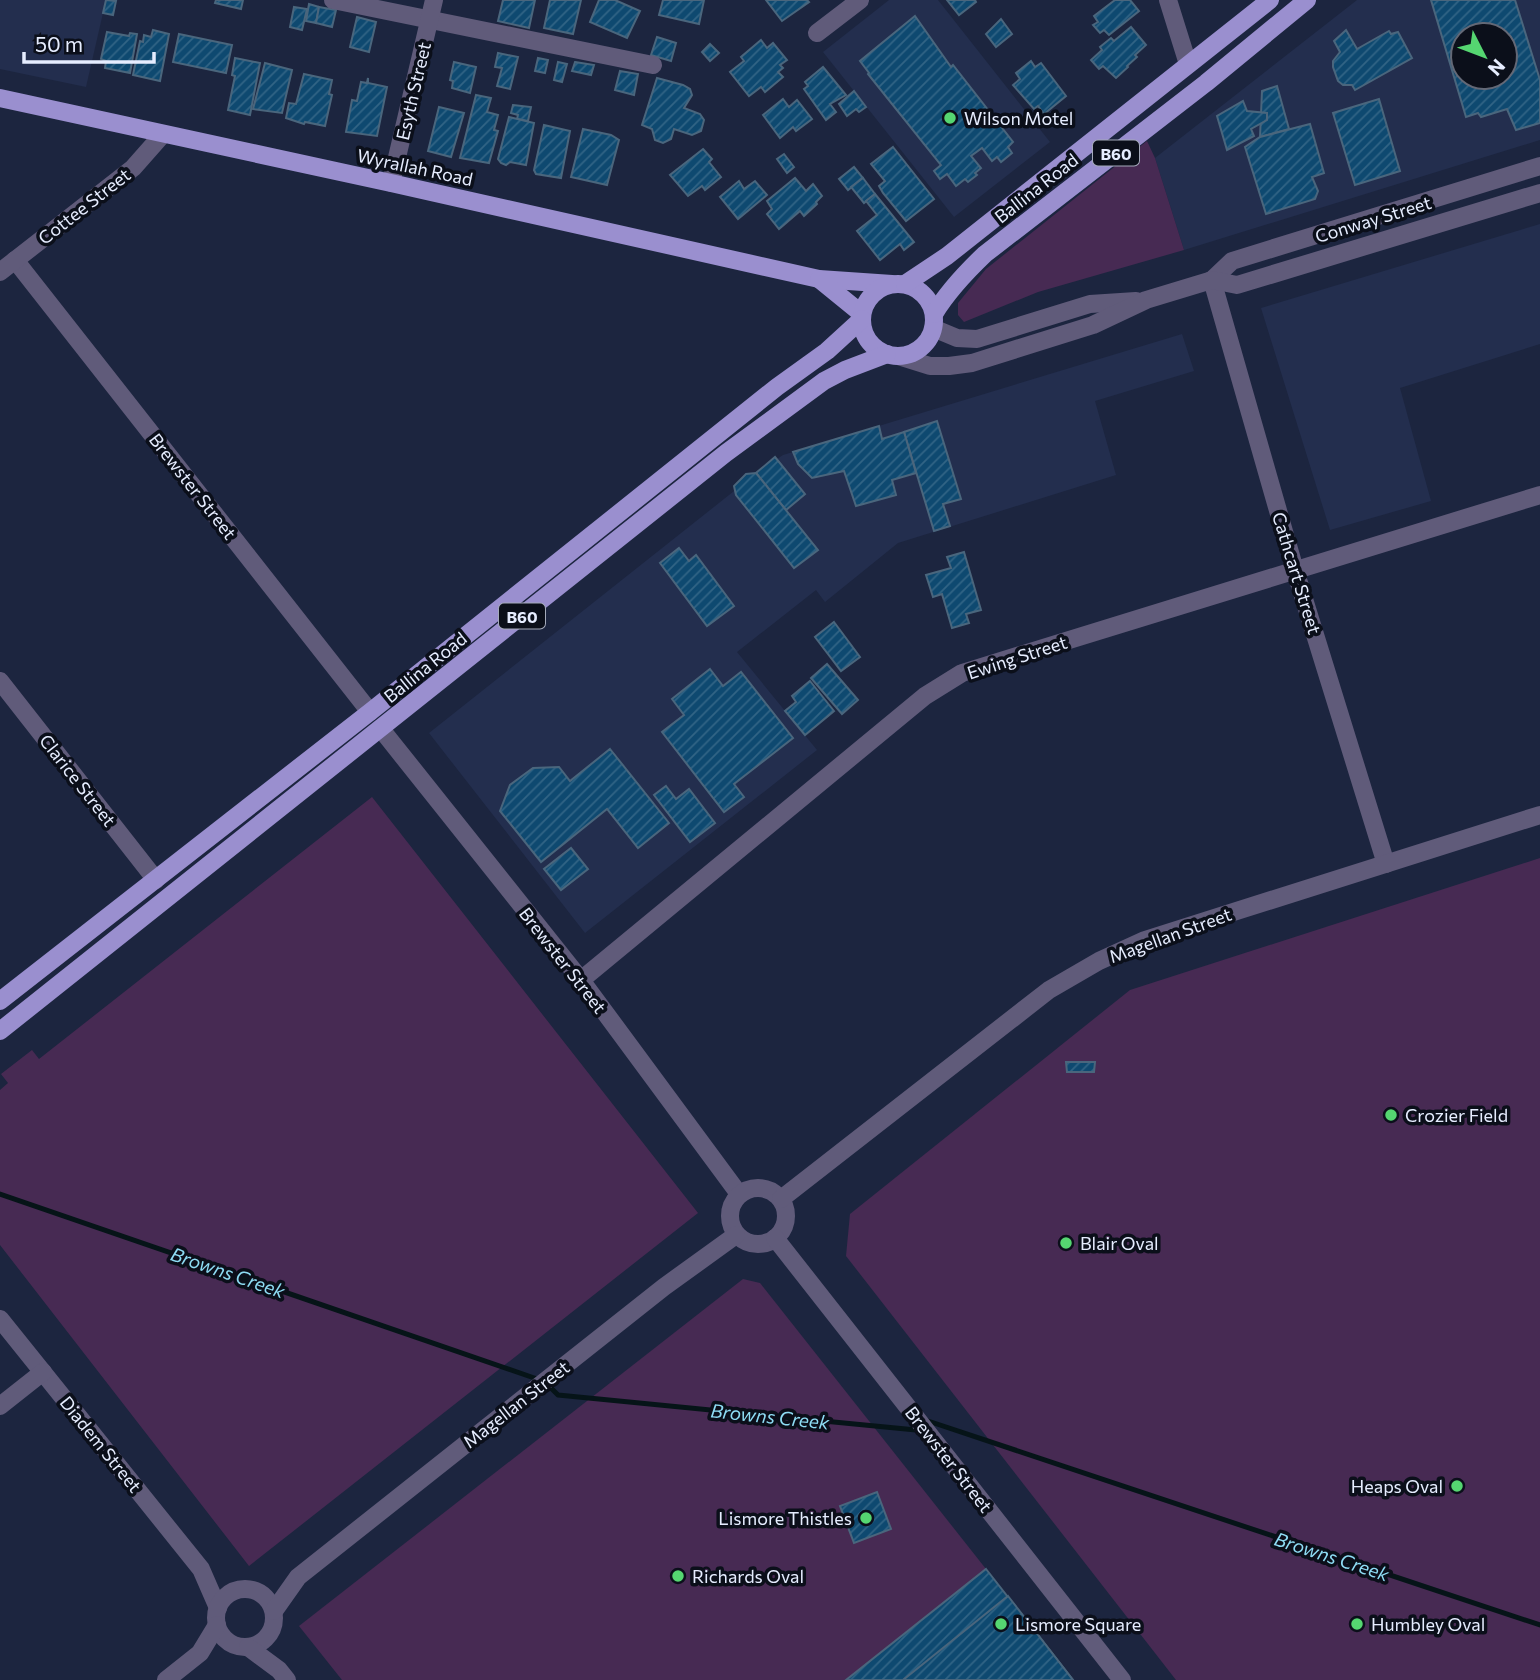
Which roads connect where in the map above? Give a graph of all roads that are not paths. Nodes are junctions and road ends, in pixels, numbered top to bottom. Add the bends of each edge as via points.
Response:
1 (333, 0) edge
2 (434, 0) edge
3 (860, 0) edge
4 (1168, 0) edge
5 (1270, 0) edge
6 (1307, 0) edge
7 (428, 21) junction
8 (817, 33) dead end
9 (1188, 64) junction
10 (653, 65) dead end
11 (0, 98) edge
12 (163, 134) junction
13 (1540, 166) edge
14 (391, 183) junction
15 (1540, 193) edge
16 (15, 260) junction
17 (0, 272) edge
18 (819, 279) junction
19 (1212, 281) junction
20 (898, 284) junction
21 (1146, 300) junction
22 (862, 316) junction
23 (933, 321) junction
24 (892, 355) junction
25 (1540, 495) edge
26 (1295, 570) junction
27 (0, 681) edge
28 (370, 712) junction
29 (381, 729) junction
30 (1540, 815) edge
31 (1386, 864) junction
32 (156, 880) junction
33 (581, 980) junction
34 (0, 1001) edge
35 (0, 1031) edge
36 (739, 1194) junction
37 (781, 1199) junction
38 (736, 1235) junction
39 (775, 1238) junction
40 (0, 1319) edge
41 (43, 1373) junction
42 (0, 1406) edge
43 (201, 1569) junction
44 (298, 1577) junction
45 (235, 1591) junction
46 (259, 1592) junction
47 (274, 1611) junction
48 (218, 1617) junction
49 (269, 1635) junction
50 (240, 1646) junction
51 (200, 1653) junction
52 (283, 1675) edge
53 (166, 1680) edge
54 (1122, 1680) edge

1 - 7 street
2 - 7 street, Esyth Street
3 - 8 street
4 - 9 street
5 - 9 main road, Ballina Road / B60
6 - 23 main road, Ballina Road / B60 via 985,254 955,284
7 - 10 street
7 - 14 street, Esyth Street
9 - 20 main road, Ballina Road / B60 via 927,271
11 - 12 main road, Wyrallah Road
12 - 14 main road, Wyrallah Road
12 - 16 street, Cottee Street via 133,168
13 - 19 street, Conway Street via 1232,261
14 - 18 main road, Wyrallah Road
15 - 19 street, Conway Street via 1237,285
16 - 17 street, Cottee Street
16 - 28 street, Brewster Street
18 - 20 main road, Wyrallah Road
18 - 22 main road, Wyrallah Road
19 - 21 street, Conway Street
19 - 26 street, Cathcart Street
20 - 22 main road, B60 via 875,292
20 - 23 main road via 913,287 927,298
21 - 23 street, Conway Street via 1090,304 976,339 957,338
21 - 24 street, Conway Street via 1093,325 972,363 930,366
22 - 24 main road via 870,344
22 - 28 main road, Ballina Road / B60 via 827,351
23 - 24 main road, B60 via 923,346
24 - 29 main road, Ballina Road / B60 via 845,370 789,406
25 - 26 street, Ewing Street
26 - 31 street, Cathcart Street
26 - 33 street, Ewing Street via 945,682
27 - 32 street, Clarice Street
28 - 32 main road, Ballina Road / B60
29 - 33 street, Brewster Street
29 - 35 main road, Ballina Road / B60
30 - 31 street, Magellan Street
31 - 37 street, Magellan Street via 1145,940 1098,961 1049,990
32 - 34 main road, Ballina Road / B60
33 - 36 street, Brewster Street
36 - 37 street via 761,1188
36 - 38 street via 729,1217
37 - 39 street via 786,1220
38 - 39 street via 752,1244
38 - 44 street, Magellan Street
39 - 54 street, Brewster Street
40 - 41 street, Diadem Street
41 - 42 street
41 - 43 street, Diadem Street
43 - 45 street, Diadem Street
43 - 48 street, Diadem Street
44 - 46 street, Magellan Street
44 - 47 street, Magellan Street
45 - 46 street
45 - 48 street via 222,1601
46 - 47 street
47 - 49 street
48 - 50 street via 220,1632
48 - 51 street
49 - 50 street via 256,1645
49 - 52 street
50 - 51 street
50 - 52 street
51 - 53 street

